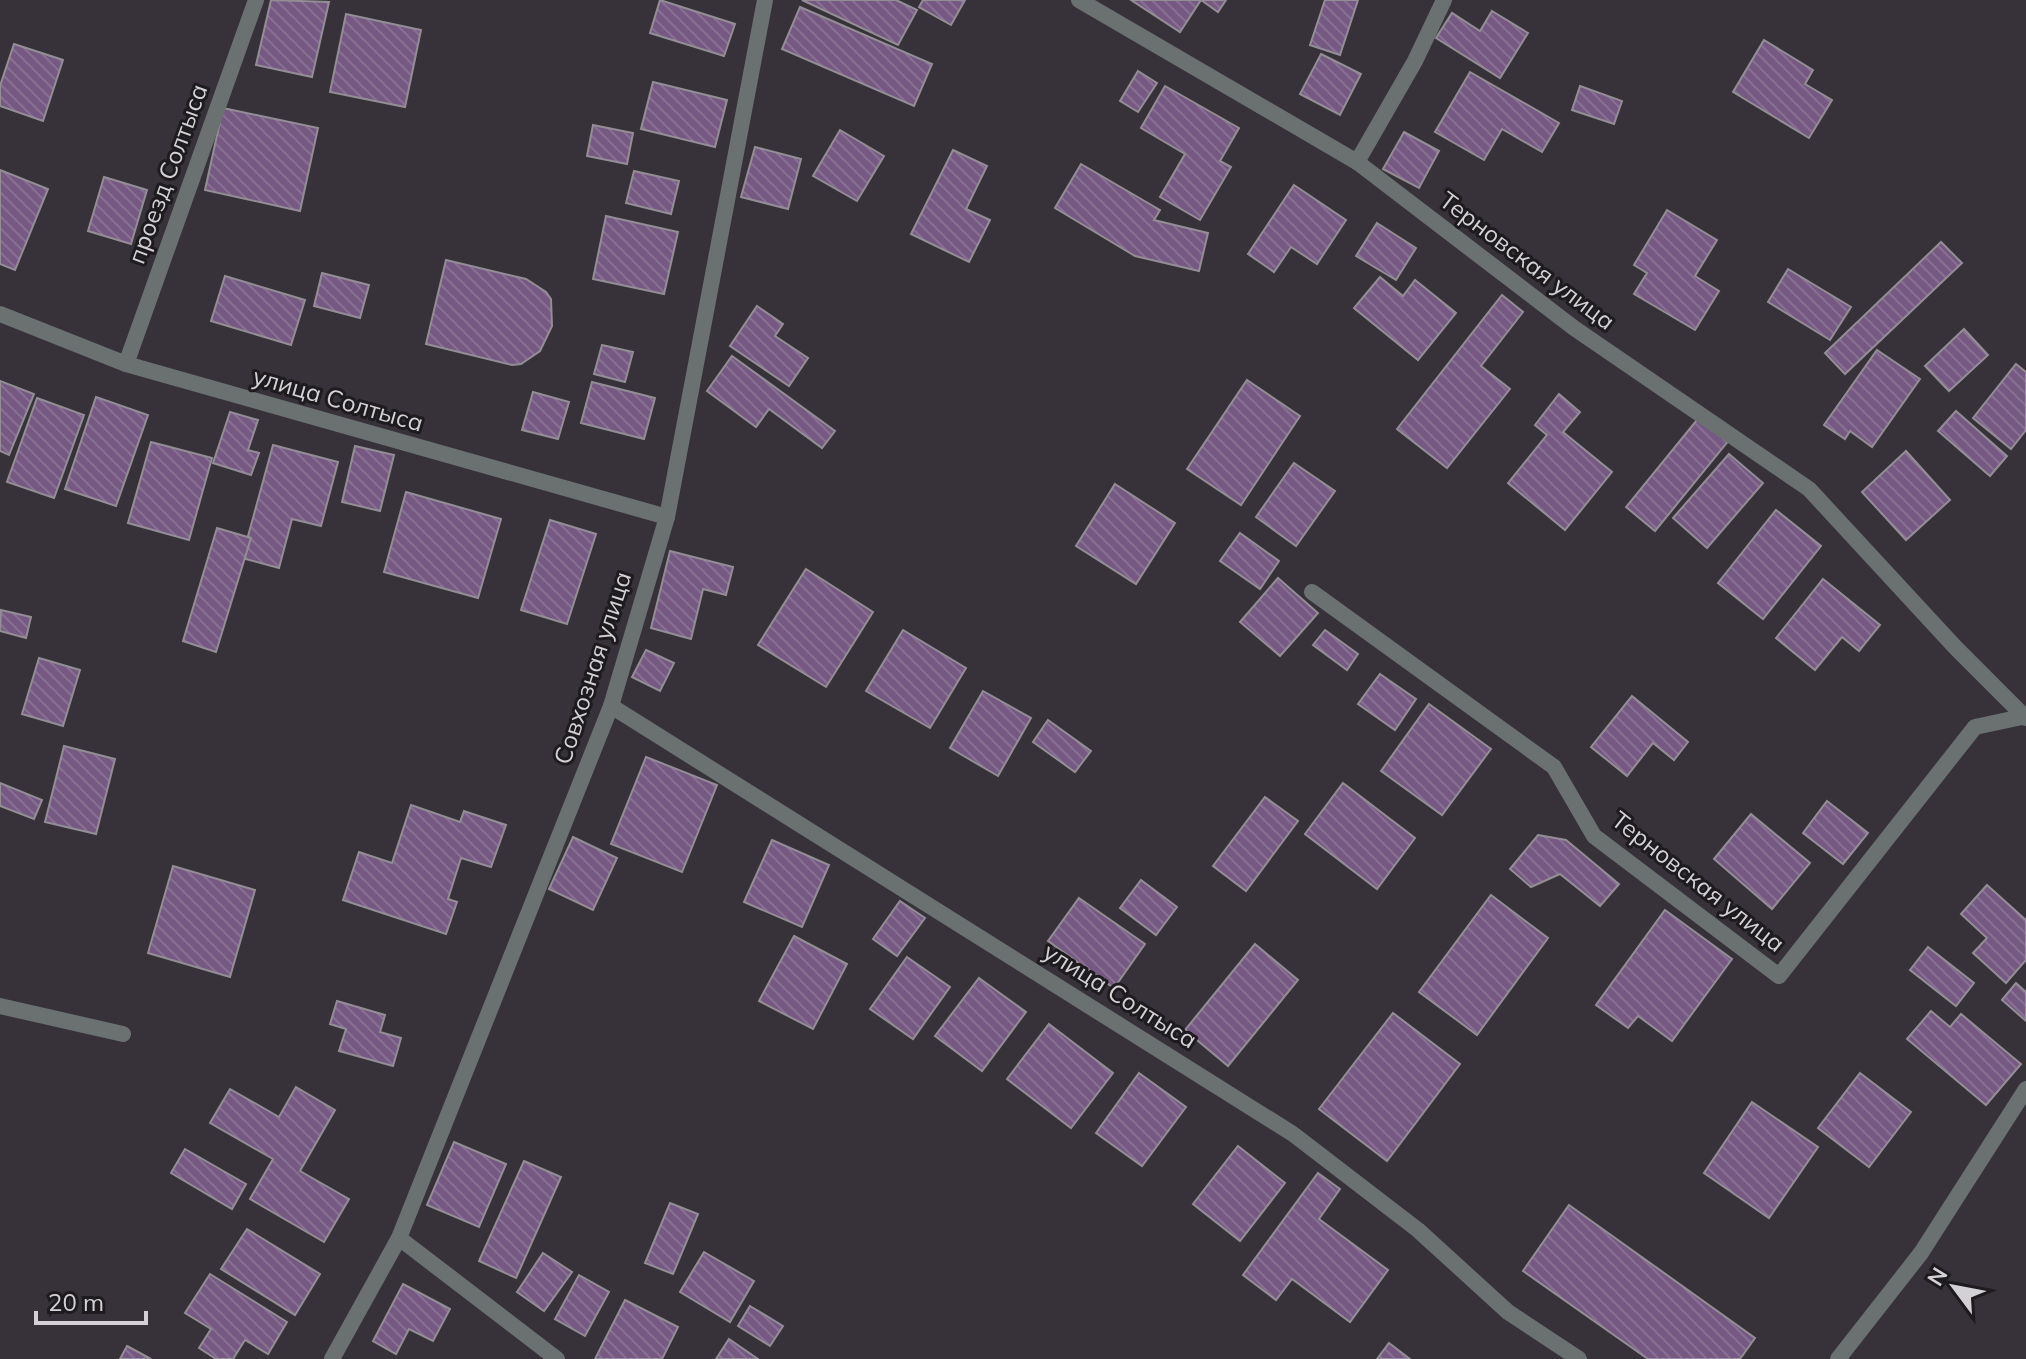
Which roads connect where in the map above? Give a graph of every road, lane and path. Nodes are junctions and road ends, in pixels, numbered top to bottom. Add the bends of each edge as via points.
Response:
1 (256, 0) edge
2 (765, 0) edge
3 (1079, 0) edge
4 (1444, 0) edge
5 (1357, 162) junction
6 (0, 314) edge
7 (126, 364) junction
8 (667, 517) junction
9 (1312, 592) dead end
10 (611, 706) junction
11 (2025, 717) edge
12 (0, 1006) edge
13 (123, 1034) dead end
14 (2026, 1089) edge
15 (399, 1238) junction
16 (332, 1359) edge
17 (557, 1359) edge
18 (1579, 1359) edge
19 (1838, 1359) edge

1 - 7 street, проезд Солтыса
2 - 8 street, Совхозная улица
3 - 5 street, Терновская улица
4 - 5 street
5 - 11 street, Терновская улица via 1574,328 1809,489
6 - 7 street, улица Солтыса
7 - 8 street, улица Солтыса
8 - 10 street, Совхозная улица
9 - 11 street, Терновская улица via 1554,767 1594,836 1779,976 1975,727
10 - 15 street, Совхозная улица
10 - 18 street, улица Солтыса via 1293,1134 1418,1230 1508,1312
12 - 13 street
14 - 19 street via 1921,1253
15 - 16 street, Совхозная улица
15 - 17 street

